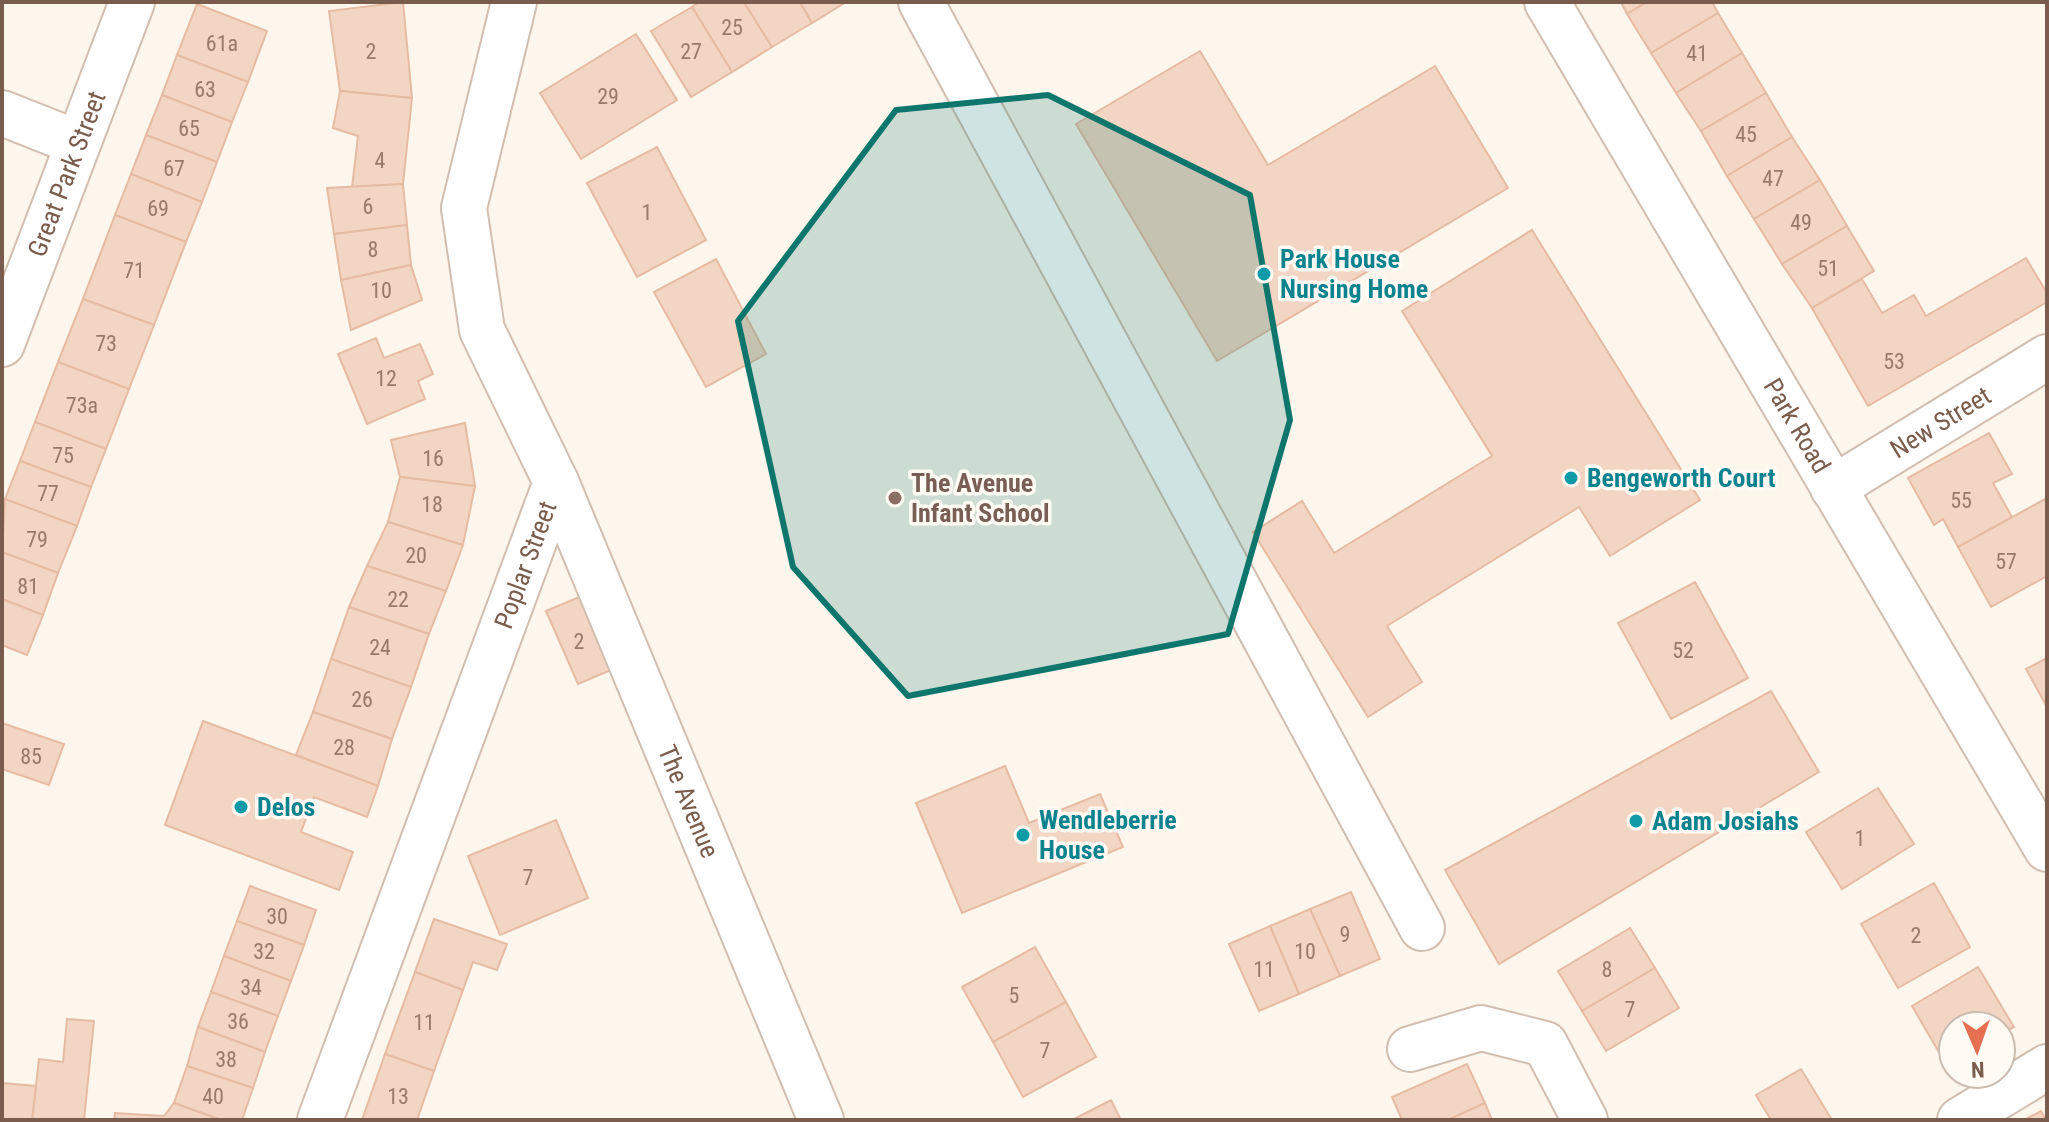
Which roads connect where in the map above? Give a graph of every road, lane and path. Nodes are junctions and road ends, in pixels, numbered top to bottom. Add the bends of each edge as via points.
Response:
1 (132, 2) edge
2 (514, 2) edge
3 (921, 2) edge
4 (1547, 2) edge
5 (2, 113) edge
6 (78, 143) junction
7 (2, 344) edge
8 (2047, 357) edge
9 (556, 482) junction
10 (1833, 488) junction
11 (2047, 849) edge
12 (1422, 928) dead end
13 (1410, 1049) dead end
14 (2047, 1067) edge
15 (320, 1120) edge
16 (821, 1120) edge
17 (1585, 1120) edge
18 (1960, 1120) edge

1 - 6 street, Great Park Street
2 - 9 street, Poplar Street via 464,208 482,330
3 - 12 street
4 - 10 street, Park Road
5 - 6 street
6 - 7 street, Great Park Street
8 - 10 street, New Street
9 - 15 street, Poplar Street
9 - 16 street, The Avenue
10 - 11 street, Park Road
13 - 17 street via 1481,1028 1545,1044
14 - 18 street

